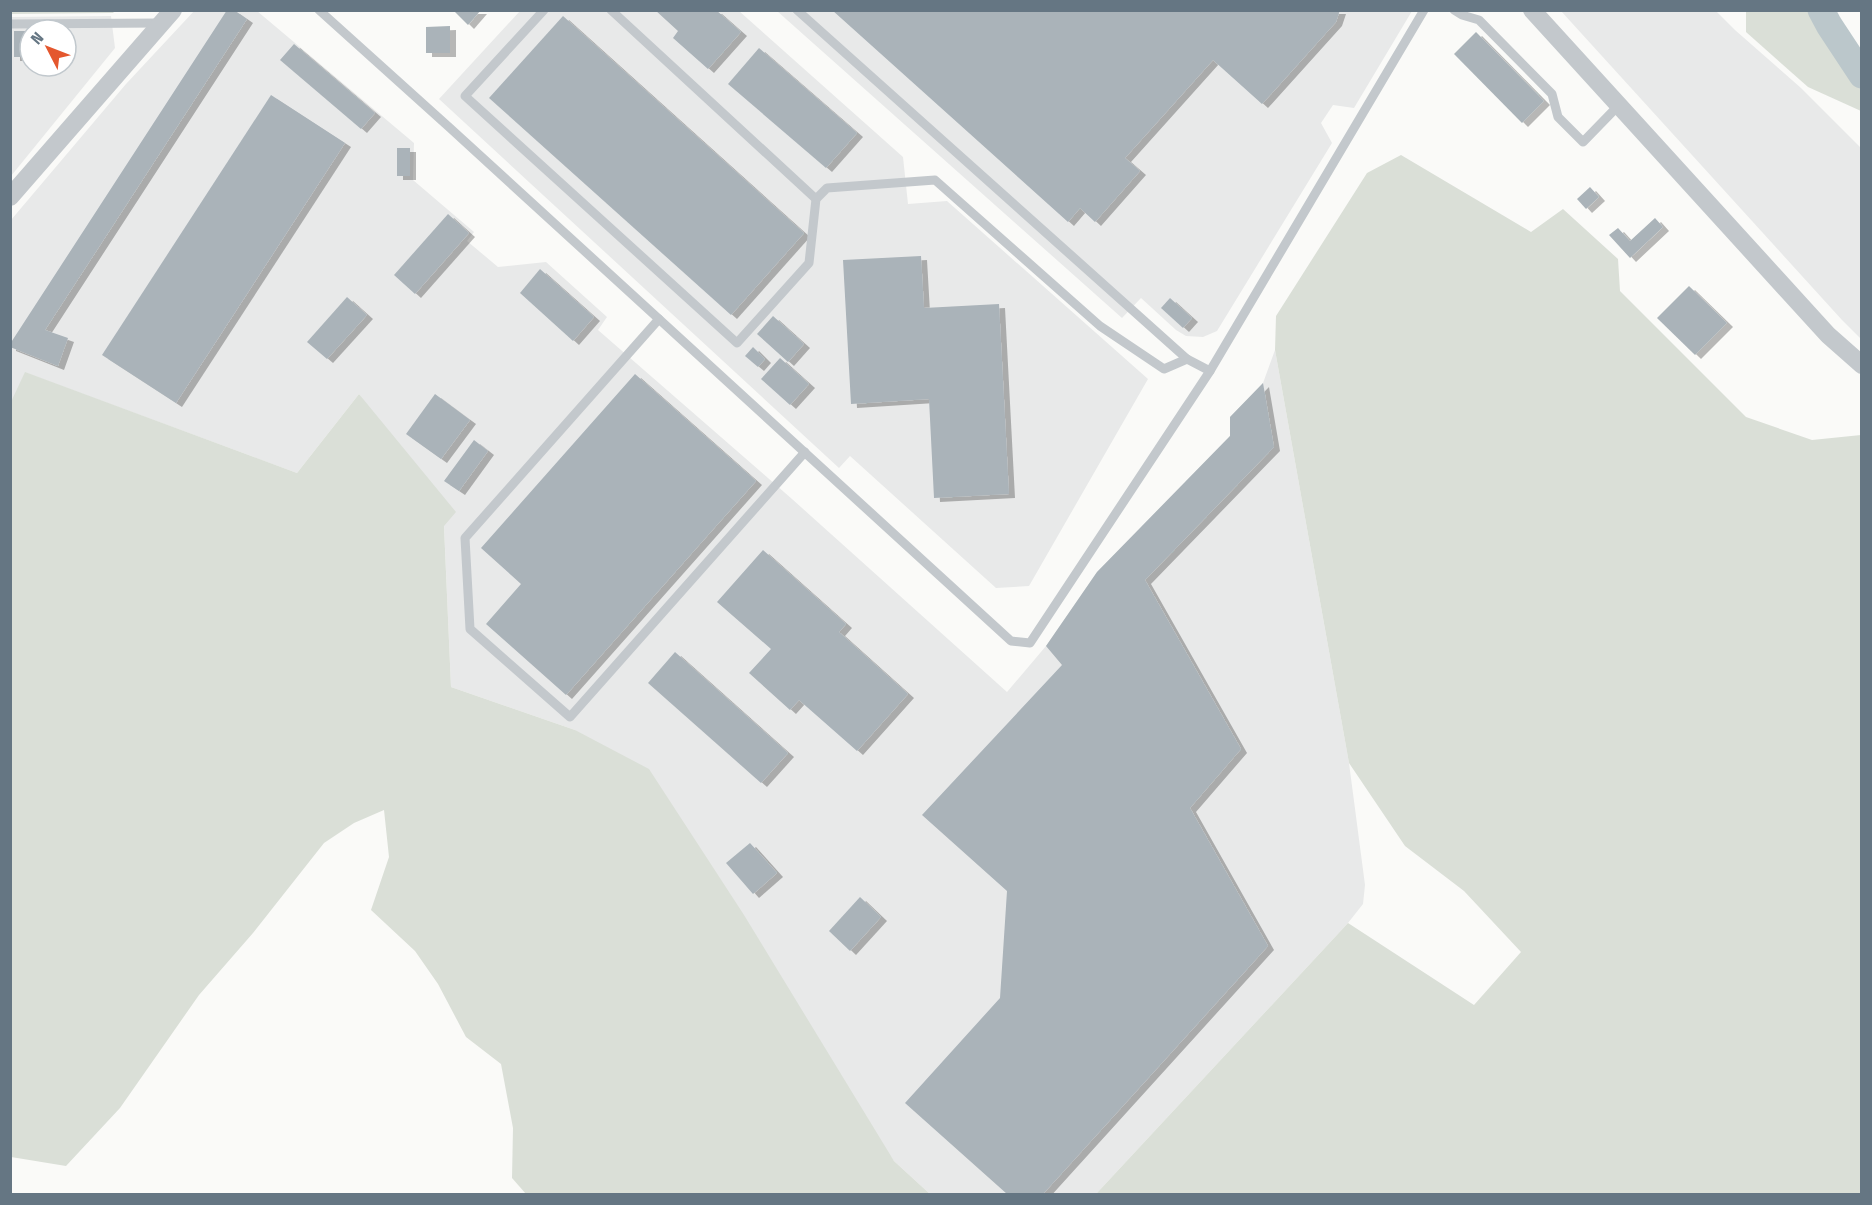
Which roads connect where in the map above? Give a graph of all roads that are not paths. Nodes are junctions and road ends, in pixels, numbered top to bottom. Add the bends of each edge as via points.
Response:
1 (319, 10) edge
2 (544, 10) edge
3 (611, 10) edge
4 (797, 10) edge
5 (1424, 10) edge
6 (1454, 10) edge
7 (1532, 10) edge
8 (167, 17) edge
9 (10, 24) edge
10 (1618, 106) junction
11 (10, 197) edge
12 (816, 199) junction
13 (659, 319) junction
14 (1187, 359) junction
15 (1862, 365) edge
16 (1210, 371) junction
17 (805, 452) junction

1 - 13 lane
2 - 12 lane via 465,96 737,343 809,262
3 - 12 lane
4 - 14 lane
5 - 16 lane
6 - 10 lane via 1479,20 1552,94 1558,117 1583,142
7 - 10 street
8 - 9 lane
8 - 11 street
10 - 15 street via 1828,335
12 - 14 lane via 827,188 935,180 1100,326 1164,369
13 - 17 lane
13 - 17 lane via 465,538 470,628 570,717
14 - 16 lane
16 - 17 lane via 1030,643 1011,641

